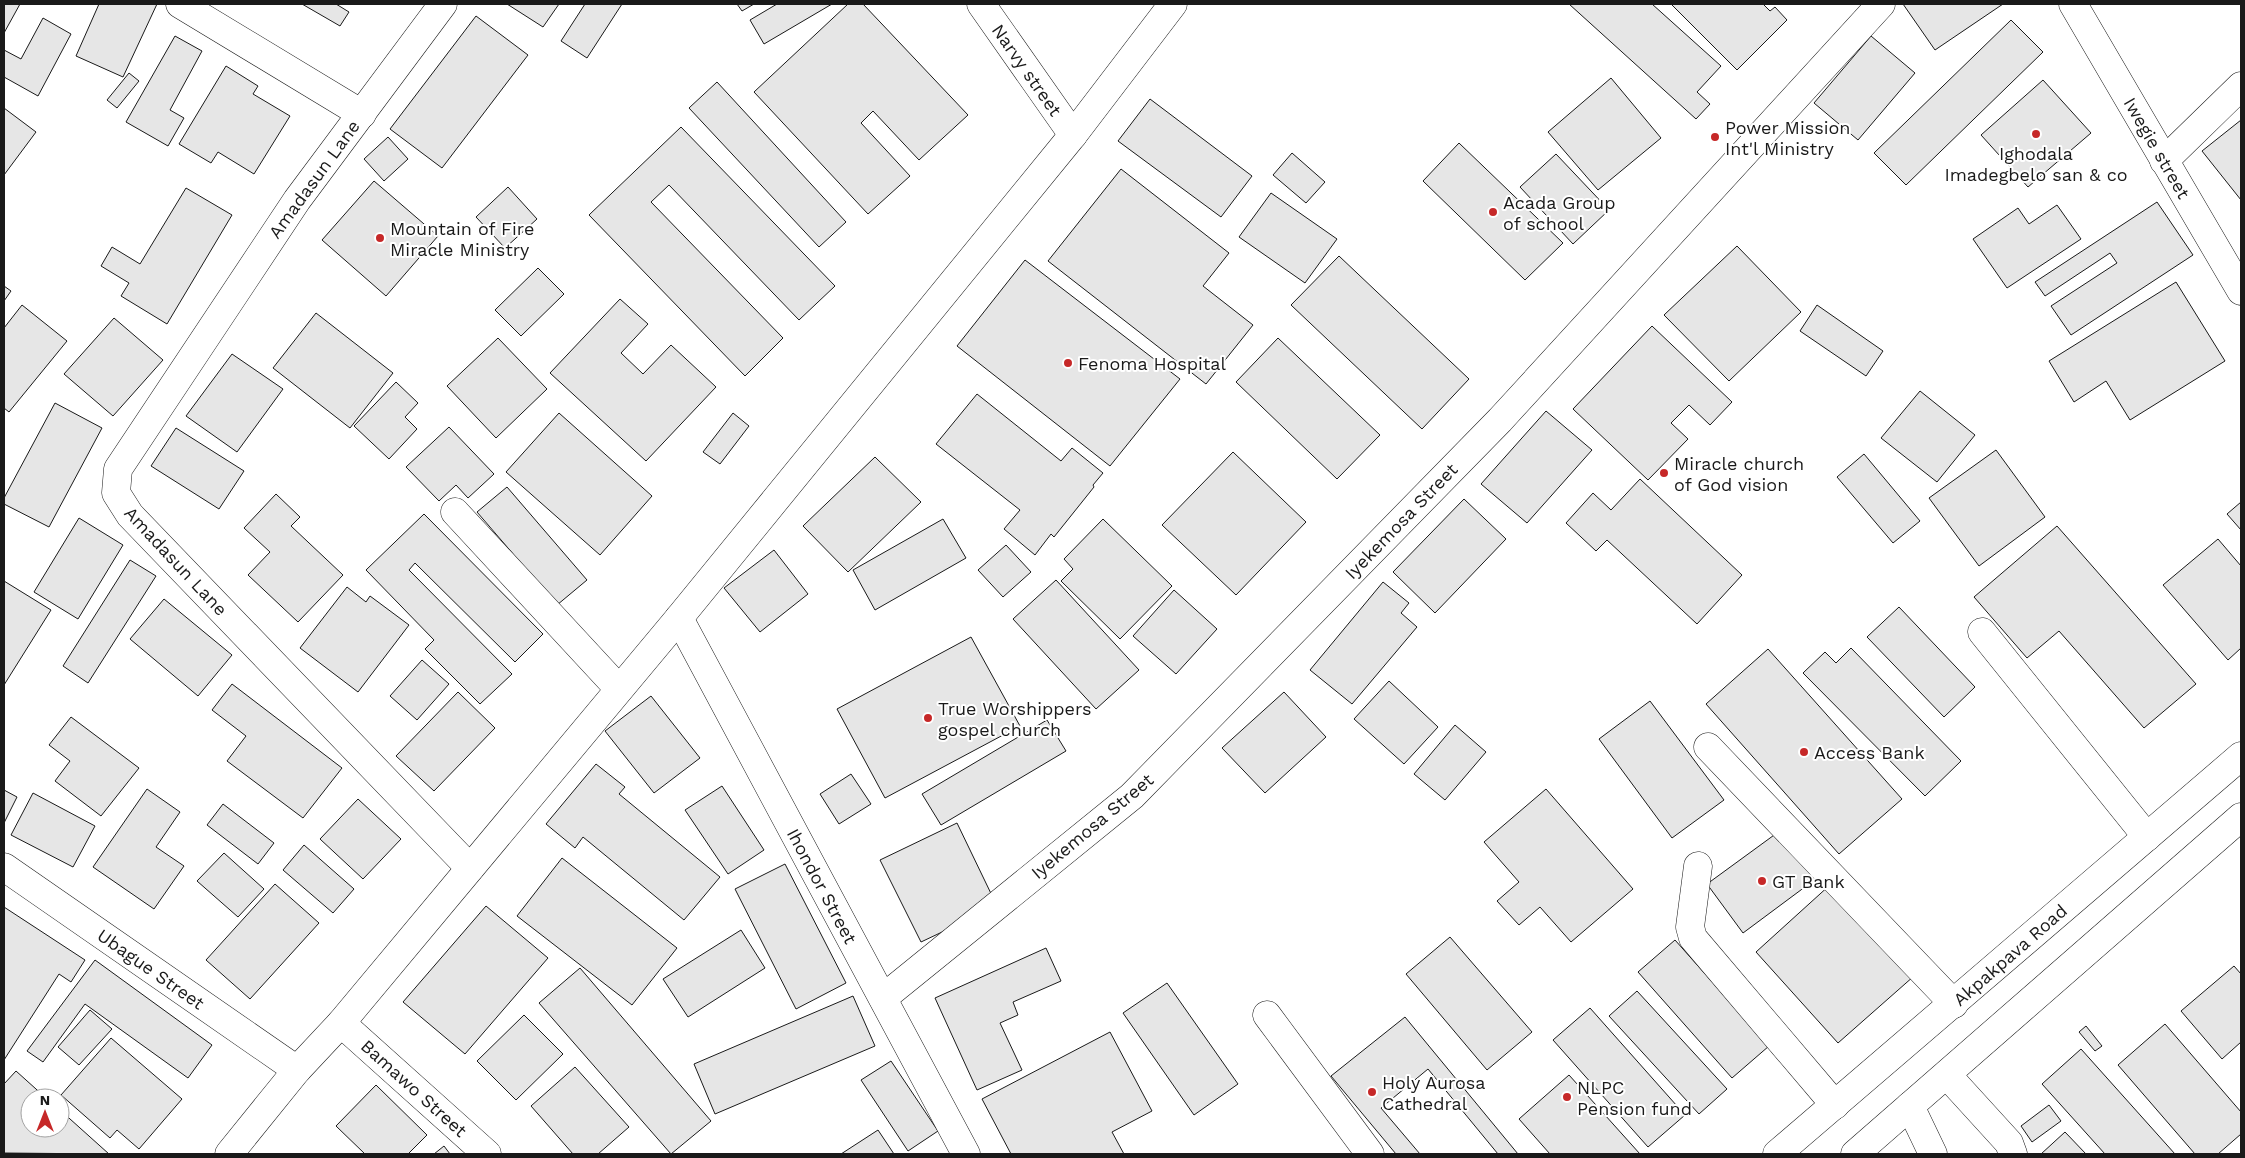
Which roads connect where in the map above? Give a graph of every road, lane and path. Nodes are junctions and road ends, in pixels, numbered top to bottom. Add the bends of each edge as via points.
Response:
1 (180, 4) edge
2 (443, 4) edge
3 (982, 4) edge
4 (1174, 4) edge
5 (1881, 4) edge
6 (2073, 4) edge
7 (2241, 86) edge
8 (362, 114) junction
9 (1073, 135) junction
10 (2164, 161) junction
11 (2241, 291) edge
12 (455, 512) dead end
13 (679, 618) junction
14 (1982, 632) dead end
15 (619, 689) junction
16 (1708, 747) dead end
17 (2241, 756) edge
18 (2241, 817) edge
19 (2147, 837) junction
20 (1698, 866) dead end
21 (4, 867) edge
22 (470, 868) junction
23 (883, 998) junction
24 (1954, 1004) junction
25 (1267, 1015) dead end
26 (341, 1023) junction
27 (297, 1070) junction
28 (1947, 1075) junction
29 (1835, 1105) junction
30 (1910, 1106) junction
31 (229, 1154) edge
32 (487, 1154) edge
33 (966, 1154) edge
34 (1370, 1154) edge
35 (1777, 1154) edge
36 (1855, 1154) edge
37 (1933, 1154) edge
38 (2013, 1154) edge

1 - 8 main road, Amadasun Lane
2 - 8 main road, Amadasun Lane
3 - 9 main road, Narvy street
4 - 9 main road
5 - 23 main road, Iyekemosa Street via 1500,420 1132,796
6 - 10 main road, Iwegie street
7 - 10 main road
8 - 22 main road, Amadasun Lane via 297,200 118,470 116,493 130,515
9 - 13 main road
10 - 11 main road, Iwegie street
12 - 15 main road
13 - 15 main road
13 - 23 main road, Ihondor Street
14 - 19 main road
15 - 22 main road
16 - 24 main road
17 - 19 main road, Akpakpava Road
18 - 28 main road
19 - 24 main road, Akpakpava Road
20 - 29 main road via 1690,927 1692,938
21 - 27 main road, Ubague Street
22 - 26 main road
23 - 33 main road, Ihondor Street
24 - 29 main road, Akpakpava Road
25 - 34 main road
26 - 27 main road
26 - 32 main road, Bamawo Street
27 - 31 main road
28 - 30 main road
28 - 38 main road via 2009,1143
29 - 35 main road, Akpakpava Road
30 - 36 main road
30 - 37 main road

